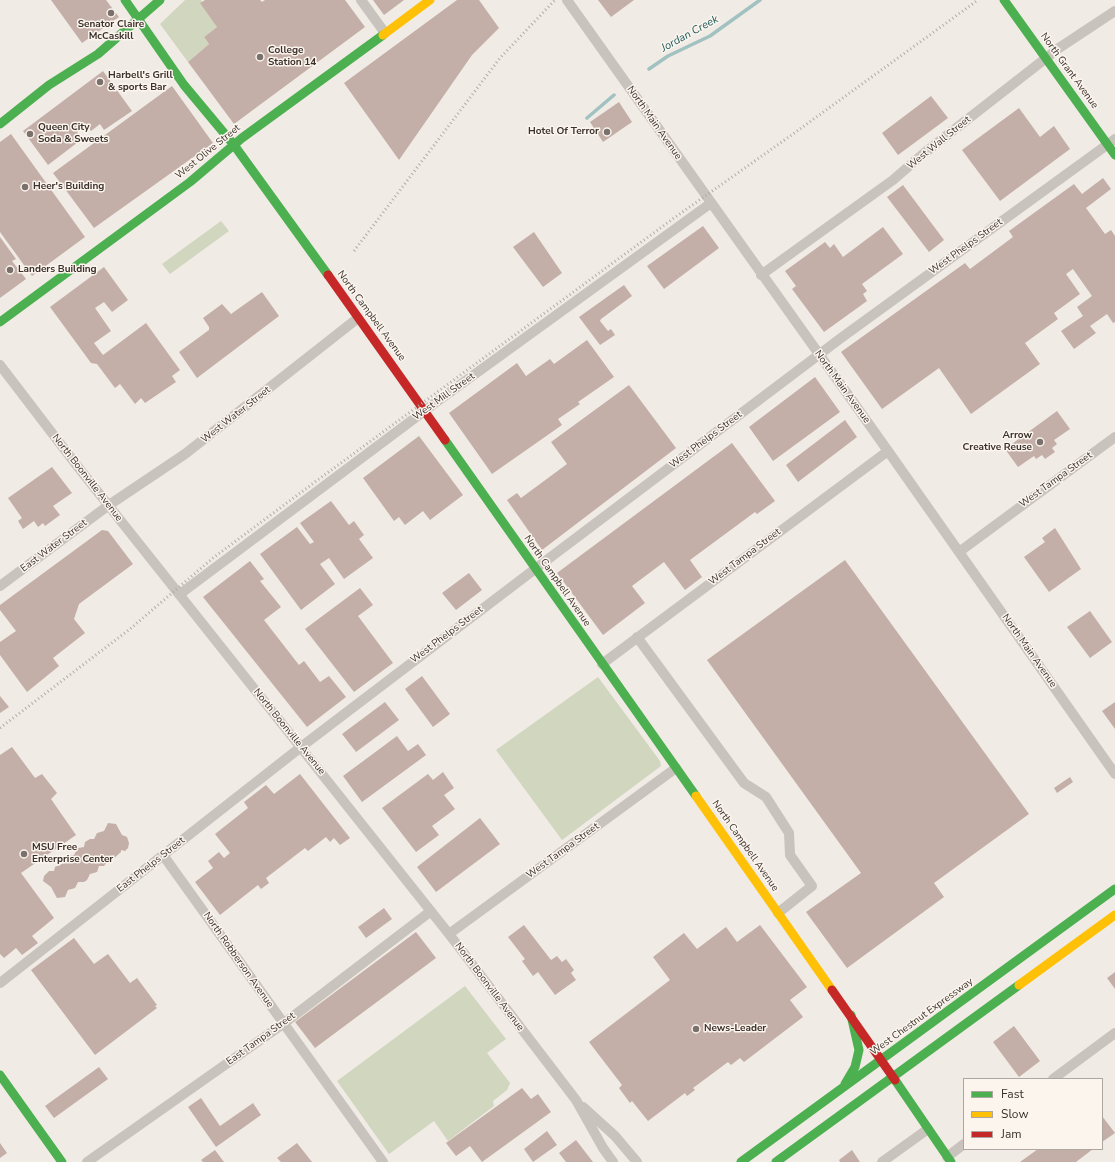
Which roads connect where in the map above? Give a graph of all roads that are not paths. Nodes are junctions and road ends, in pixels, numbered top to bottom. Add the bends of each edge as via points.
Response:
1 (125, 0) edge
2 (160, 0) edge
3 (361, 0) edge
4 (430, 0) edge
5 (567, 0) edge
6 (1004, 0) edge
7 (1115, 11) edge
8 (139, 19) junction
9 (385, 33) junction
10 (0, 124) edge
11 (1115, 139) edge
12 (234, 145) junction
13 (1115, 155) edge
14 (710, 203) junction
15 (762, 275) junction
16 (358, 318) junction
17 (0, 322) edge
18 (819, 355) junction
19 (0, 365) edge
20 (425, 411) junction
21 (1115, 437) edge
22 (888, 450) junction
23 (109, 505) junction
24 (959, 552) junction
25 (534, 569) junction
26 (0, 586) edge
27 (180, 594) junction
28 (637, 637) junction
29 (602, 664) junction
30 (301, 747) junction
31 (676, 768) junction
32 (1115, 774) edge
33 (164, 855) junction
34 (1115, 889) edge
35 (431, 911) junction
36 (778, 913) junction
37 (1115, 915) edge
38 (449, 934) junction
39 (0, 983) edge
40 (851, 1015) junction
41 (283, 1024) junction
42 (1115, 1033) edge
43 (882, 1060) junction
44 (0, 1075) edge
45 (894, 1076) junction
46 (1054, 1078) edge
47 (840, 1090) junction
48 (576, 1100) junction
49 (928, 1129) junction
50 (963, 1145) edge
51 (949, 1159) edge
52 (62, 1162) edge
53 (87, 1162) edge
54 (383, 1162) edge
55 (613, 1162) edge
56 (636, 1162) edge
57 (741, 1162) edge
58 (776, 1162) edge
59 (882, 1162) edge

1 - 8 main road, North Campbell Avenue
2 - 8 main road
3 - 9 street
4 - 9 main road, West Olive Street
5 - 14 street, North Main Avenue
6 - 13 main road, North Grant Avenue, bridge
7 - 15 street, West Wall Street via 1059,48 893,180
8 - 10 main road via 98,54 49,85
8 - 12 main road, North Campbell Avenue via 184,85
9 - 12 main road, West Olive Street
11 - 18 street, West Phelps Street
12 - 16 main road, North Campbell Avenue
12 - 17 main road, West Olive Street via 190,182
14 - 15 street, North Main Avenue
14 - 20 street, West Mill Street
15 - 18 street, North Main Avenue
16 - 20 main road, North Campbell Avenue
16 - 23 street, West Water Street via 185,454
18 - 22 street, North Main Avenue
18 - 25 street, West Phelps Street
19 - 23 street, North Boonville Avenue
20 - 25 main road, North Campbell Avenue
20 - 27 street, West Mill Street
21 - 24 street, West Tampa Street
22 - 24 street, North Main Avenue
22 - 28 street, West Tampa Street
23 - 26 street, East Water Street
23 - 27 street, North Boonville Avenue
24 - 32 street, North Main Avenue
25 - 29 main road, North Campbell Avenue
25 - 30 street, West Phelps Street
27 - 30 street, North Boonville Avenue
28 - 29 street, West Tampa Street
28 - 36 street via 744,783 766,798 789,834 790,855 812,886
29 - 31 main road, North Campbell Avenue
30 - 33 street, East Phelps Street
30 - 35 street, North Boonville Avenue
31 - 36 main road, North Campbell Avenue
31 - 38 street, West Tampa Street
33 - 39 street, East Phelps Street
33 - 41 street, North Robberson Avenue
34 - 43 main road, West Chestnut Expressway
35 - 38 street, North Boonville Avenue
35 - 41 street, East Tampa Street
36 - 40 main road, North Campbell Avenue
37 - 45 main road
38 - 48 street, North Boonville Avenue
40 - 43 main road, North Campbell Avenue
40 - 47 main road via 858,1041 858,1059
41 - 53 street, East Tampa Street
41 - 54 street, North Robberson Avenue
42 - 46 street
43 - 45 main road, North Campbell Avenue
43 - 47 main road, West Chestnut Expressway
44 - 52 main road
45 - 49 main road, North Campbell Avenue
45 - 58 main road
47 - 57 main road, West Chestnut Expressway
48 - 55 street, North Boonville Avenue
48 - 56 street, North Boonville Avenue via 615,1136
49 - 51 main road, North Campbell Avenue
49 - 59 street
50 - 51 street

